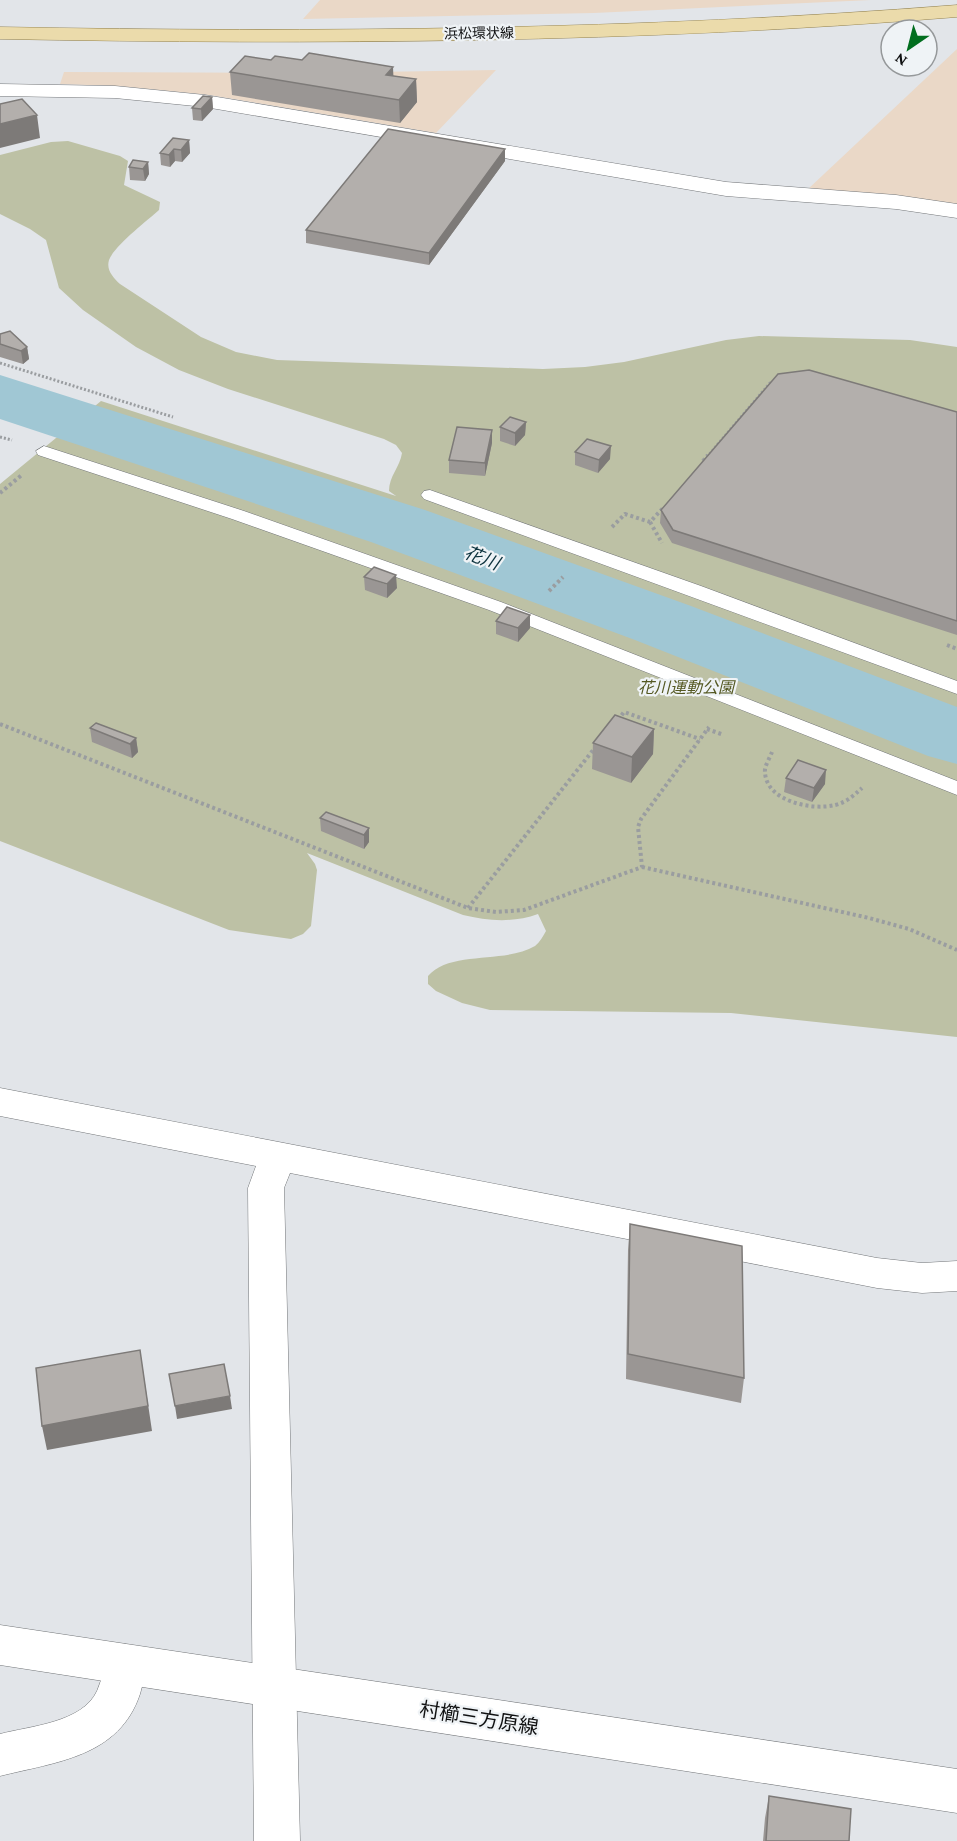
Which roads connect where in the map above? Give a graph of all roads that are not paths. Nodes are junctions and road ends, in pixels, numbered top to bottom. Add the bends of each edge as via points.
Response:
1 (957, 11) edge
2 (0, 33) edge
3 (879, 36) edge
4 (212, 56) dead end
5 (0, 90) edge
6 (957, 211) edge
7 (44, 451) dead end
8 (430, 495) dead end
9 (957, 688) edge
10 (957, 789) edge
11 (0, 1102) edge
12 (278, 1156) junction
13 (957, 1276) edge
14 (0, 1645) edge
15 (125, 1665) junction
16 (276, 1687) junction
17 (0, 1755) edge
18 (957, 1791) edge
19 (277, 1841) edge

1 - 2 main road, 浜松環状線 via 505,32
3 - 4 main road, 浜松環状線 via 651,47
5 - 6 street via 115,92 205,101 726,189 896,202
7 - 10 lane via 386,567 732,698
8 - 9 lane
11 - 12 street
12 - 13 street via 877,1273 922,1278
12 - 16 street via 266,1188
14 - 15 street, 村櫛三方原線
15 - 16 street, 村櫛三方原線
15 - 17 street via 115,1702 100,1722 81,1734
16 - 18 street, 村櫛三方原線
16 - 19 street

